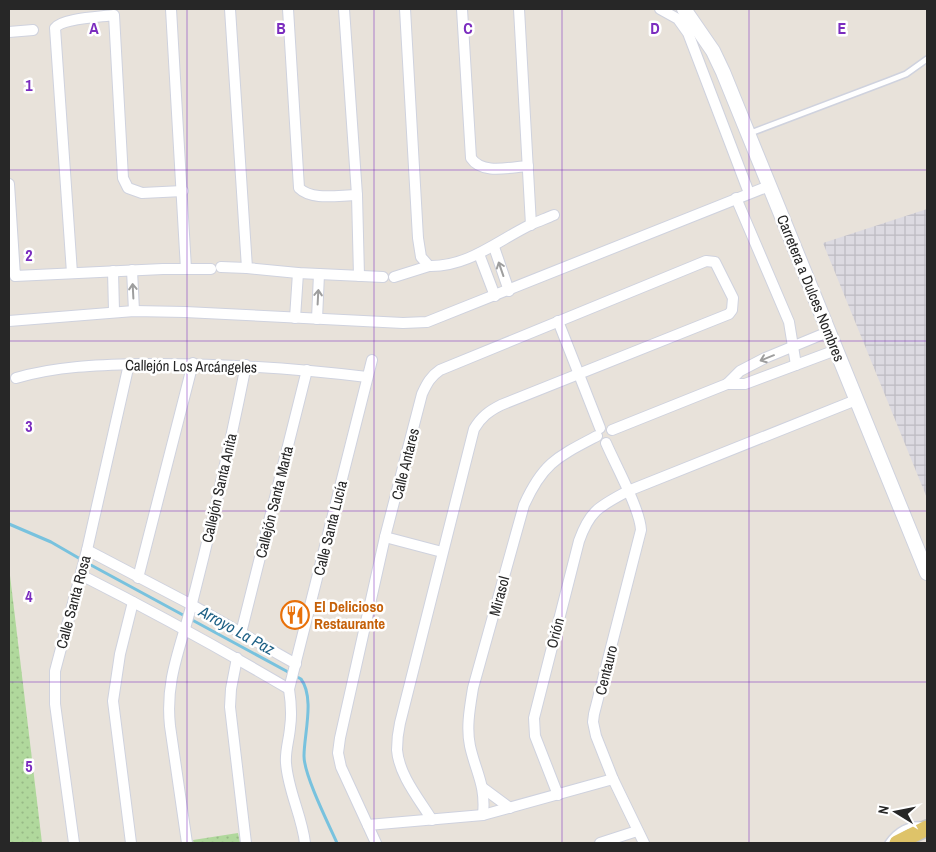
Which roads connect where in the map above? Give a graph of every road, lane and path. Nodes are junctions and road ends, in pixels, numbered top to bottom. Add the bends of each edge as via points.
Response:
1 (171, 9) edge
2 (230, 9) edge
3 (288, 9) edge
4 (344, 9) edge
5 (405, 9) edge
6 (462, 9) edge
7 (520, 9) edge
8 (660, 9) edge
9 (684, 9) edge
10 (114, 12) edge
11 (33, 30) dead end
12 (9, 32) edge
13 (927, 59) edge
14 (748, 134) junction
15 (528, 166) junction
16 (9, 184) edge
17 (769, 186) junction
18 (183, 191) junction
19 (749, 193) junction
20 (356, 195) junction
21 (736, 198) junction
22 (554, 215) dead end
23 (531, 225) junction
24 (494, 247) junction
25 (479, 254) junction
26 (428, 266) junction
27 (246, 268) junction
28 (186, 269) junction
29 (132, 270) junction
30 (113, 271) junction
31 (72, 273) junction
32 (298, 273) junction
33 (319, 274) junction
34 (359, 276) junction
35 (383, 277) dead end
36 (394, 277) dead end
37 (509, 291) junction
38 (495, 296) junction
39 (114, 311) junction
40 (134, 311) junction
41 (295, 318) junction
42 (317, 319) junction
43 (9, 321) edge
44 (558, 321) junction
45 (828, 332) junction
46 (792, 348) junction
47 (836, 350) junction
48 (372, 360) dead end
49 (193, 363) junction
50 (129, 364) junction
51 (246, 365) junction
52 (796, 365) junction
53 (307, 370) junction
54 (579, 374) junction
55 (367, 377) junction
56 (16, 378) dead end
57 (727, 384) junction
58 (856, 400) junction
59 (612, 430) junction
60 (598, 432) junction
61 (606, 443) junction
62 (628, 492) junction
63 (385, 537) junction
64 (442, 552) junction
65 (86, 553) junction
66 (81, 573) junction
67 (927, 573) edge
68 (138, 578) junction
69 (133, 602) junction
70 (191, 608) junction
71 (185, 628) junction
72 (241, 633) junction
73 (237, 658) junction
74 (296, 665) junction
75 (289, 688) junction
76 (613, 779) junction
77 (483, 788) junction
78 (558, 795) junction
79 (510, 808) junction
80 (483, 814) junction
81 (432, 820) junction
82 (368, 825) junction
83 (927, 827) edge
84 (637, 831) junction
85 (74, 843) edge
86 (131, 843) edge
87 (187, 843) edge
88 (246, 843) edge
89 (305, 843) edge
90 (376, 843) edge
91 (600, 843) edge
92 (644, 843) edge
93 (888, 843) edge
94 (897, 843) edge

1 - 18 street
2 - 27 street
3 - 20 street via 299,188 316,196
4 - 20 street
5 - 26 street via 418,238 422,257
6 - 15 street via 471,158 483,168
7 - 15 street
8 - 19 street via 678,19 688,32
9 - 14 main road, Carretera a Dulces Nombres via 712,51
10 - 18 street via 123,178 128,188 142,193
10 - 31 street via 60,23 55,28
11 - 12 street
13 - 14 lane via 906,74
14 - 17 main road, Carretera a Dulces Nombres
15 - 23 street
16 - 31 street via 15,276
17 - 19 street
17 - 45 main road, Carretera a Dulces Nombres
18 - 28 street
19 - 21 street
20 - 34 street
21 - 37 street
21 - 46 street via 789,322
22 - 23 street
23 - 24 street
24 - 25 street
37 -> 24 street
25 - 26 street via 450,264
25 - 38 street
26 - 36 street
27 - 28 street
27 - 32 street
28 - 29 street
29 - 30 street
40 -> 29 street
30 - 31 street
30 - 39 street
32 - 33 street
32 - 41 street
33 - 34 street
42 -> 33 street
34 - 35 street
37 - 38 street
38 - 42 street via 427,322
39 - 40 street
39 - 43 street
40 - 41 street
41 - 42 street
44 - 54 street
44 - 54 street, Calle Antares via 706,261 717,265 733,298 729,314
44 - 63 street, Calle Antares via 432,376 422,394
45 - 46 street
45 - 47 main road, Carretera a Dulces Nombres
46 - 52 street
46 -> 57 street via 740,371
47 - 52 street
47 - 58 main road, Carretera a Dulces Nombres
48 - 55 street, Calle Santa Lucía
49 - 50 street, Callejón Los Arcángeles
49 - 51 street, Callejón Los Arcángeles
49 - 68 street
50 - 56 street, Callejón Los Arcángeles via 41,370
50 - 65 street, Calle Santa Rosa
51 - 53 street, Callejón Los Arcángeles
51 - 70 street, Callejón Santa Anita
52 - 57 street via 745,384
53 - 55 street, Callejón Los Arcángeles
53 - 72 street, Callejón Santa Marta
54 - 60 street
54 - 64 street via 501,405 480,419 469,444
55 - 74 street, Calle Santa Lucía
57 - 59 street
58 - 62 street, Orión
58 - 67 main road, Carretera a Dulces Nombres
59 - 60 street via 604,427
59 - 61 street via 612,438
60 - 61 street via 602,442
60 - 77 street, Mirasol via 545,468 524,505 473,688 470,745
61 - 62 street, Centauro
62 - 76 street, Centauro via 641,525 640,537 593,722
62 - 78 street, Orión via 602,505 584,526 534,718 535,736
63 - 64 street
63 - 82 street, Calle Antares via 338,753 341,767
64 - 81 street via 400,723 397,752 409,783
65 - 66 street, Calle Santa Rosa
65 - 68 street
66 - 69 street
66 - 85 street, Calle Santa Rosa via 54,686
68 - 70 street
69 - 71 street
69 - 86 street via 113,701
70 - 71 street, Callejón Santa Anita
70 - 72 street
71 - 73 street
71 - 87 street, Callejón Santa Anita via 173,667 168,708
72 - 74 street
73 - 75 street
73 - 88 street via 230,707
74 - 75 street, Calle Santa Lucía
75 - 89 street, Calle Santa Lucía via 291,716 286,765
76 - 78 street
76 - 84 street, Centauro
77 - 79 street
77 - 80 street, Mirasol
78 - 79 street
79 - 80 street
80 - 81 street
81 - 82 street
82 - 90 street, Calle Antares
83 - 93 lane via 915,824 894,834
83 - 94 main road
84 - 91 street
84 - 92 street, Centauro

